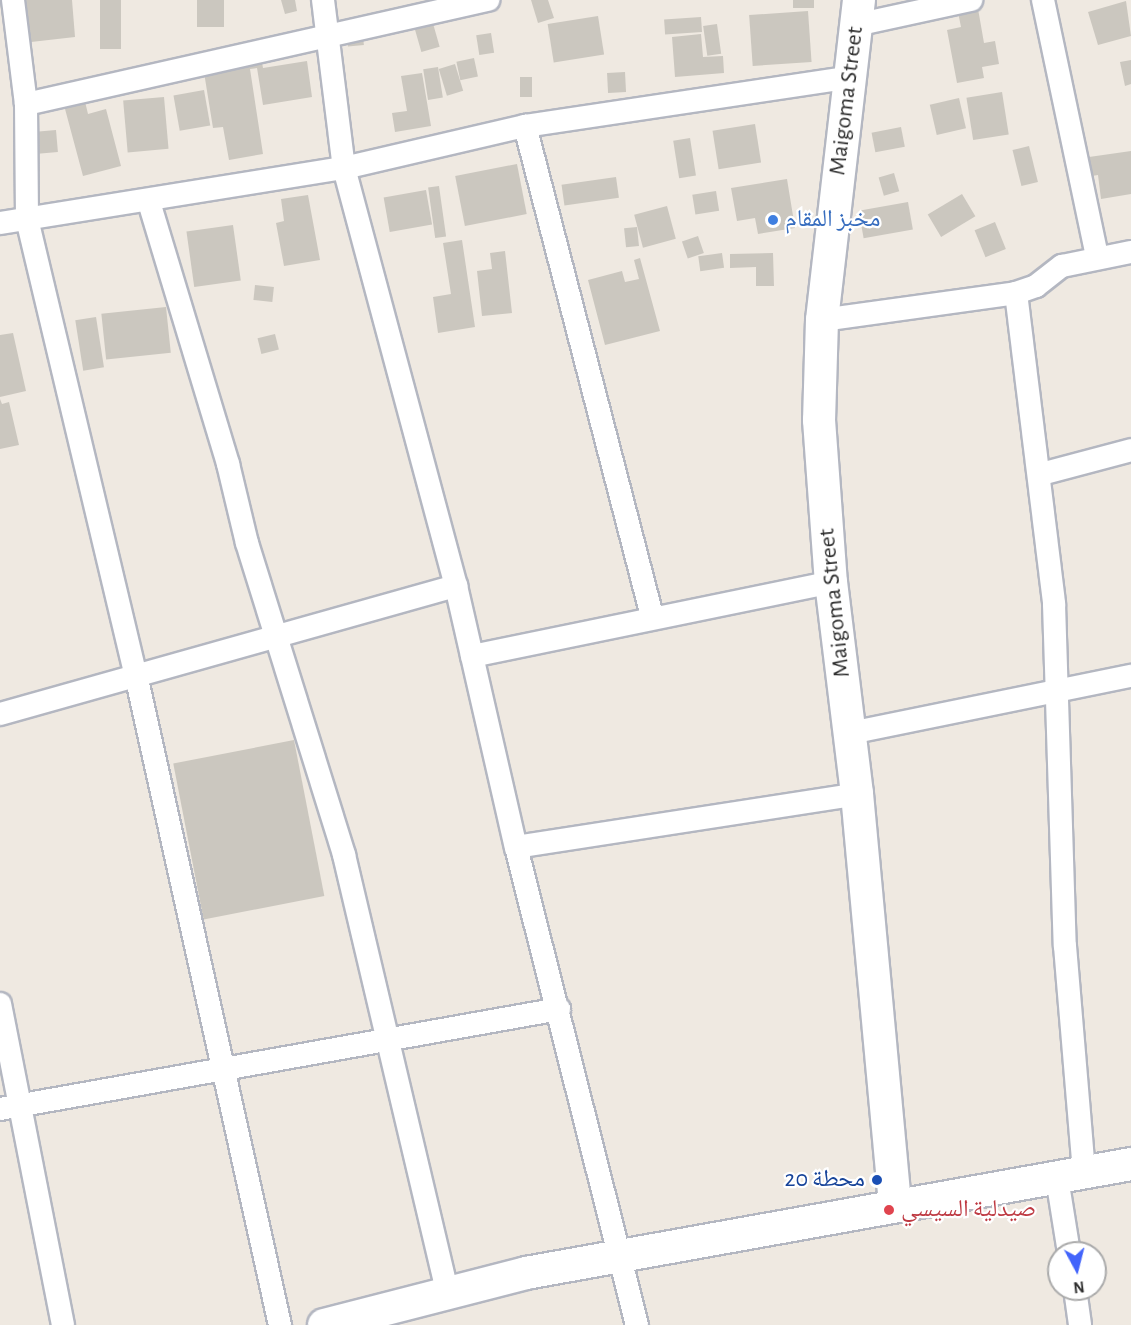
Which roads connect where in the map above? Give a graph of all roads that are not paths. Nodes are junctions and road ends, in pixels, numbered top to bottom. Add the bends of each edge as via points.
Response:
1 (323, 0) edge
2 (488, 0) edge
3 (971, 0) edge
4 (1043, 0) edge
5 (9, 12) edge
6 (858, 12) edge
7 (330, 36) junction
8 (852, 77) junction
9 (26, 104) junction
10 (525, 126) junction
11 (344, 168) junction
12 (149, 202) junction
13 (27, 219) junction
14 (0, 223) edge
15 (1131, 252) edge
16 (1097, 256) junction
17 (1016, 293) junction
18 (822, 320) junction
19 (1131, 450) edge
20 (1041, 474) junction
21 (831, 582) junction
22 (456, 586) junction
23 (652, 616) junction
24 (275, 636) junction
25 (472, 656) junction
26 (136, 675) junction
27 (1131, 676) edge
28 (1058, 689) junction
29 (0, 714) edge
30 (850, 733) junction
31 (857, 794) junction
32 (516, 847) junction
33 (0, 1005) edge
34 (559, 1009) junction
35 (387, 1040) junction
36 (221, 1070) junction
37 (10, 1107) edge
38 (1131, 1164) edge
39 (1071, 1175) junction
40 (895, 1205) junction
41 (1069, 1241) edge
42 (620, 1254) junction
43 (447, 1291) junction
44 (1077, 1301) edge
45 (63, 1325) edge
46 (279, 1325) edge
47 (324, 1325) edge
48 (637, 1325) edge
49 (1080, 1325) edge

1 - 7 street
2 - 7 street
3 - 6 street
4 - 16 street
5 - 9 street
6 - 8 street, Maigoma Street
7 - 9 street
7 - 11 street
8 - 10 street
8 - 18 street, Maigoma Street
9 - 13 street
10 - 11 street
10 - 23 street
11 - 12 street
11 - 22 street
12 - 13 street
12 - 24 street
13 - 14 street
13 - 26 street
15 - 16 street
16 - 17 street via 1062,266 1036,286
17 - 18 street
17 - 20 street
18 - 21 street, Maigoma Street via 819,420
19 - 20 street
20 - 28 street
21 - 23 street
21 - 30 street, Maigoma Street
22 - 24 street
22 - 25 street
23 - 25 street
24 - 26 street
24 - 35 street via 341,845
25 - 32 street
26 - 29 street
26 - 36 street
27 - 28 street
28 - 30 street
28 - 39 street
30 - 31 street, Maigoma Street
31 - 32 street
31 - 40 street, Maigoma Street
32 - 34 street
33 - 37 street
34 - 35 street
34 - 42 street
35 - 36 street
35 - 43 street
36 - 37 street
36 - 46 street
37 - 45 street
38 - 39 street
39 - 40 street
39 - 41 street
40 - 42 street
42 - 43 street
42 - 48 street
43 - 47 street
44 - 49 street

